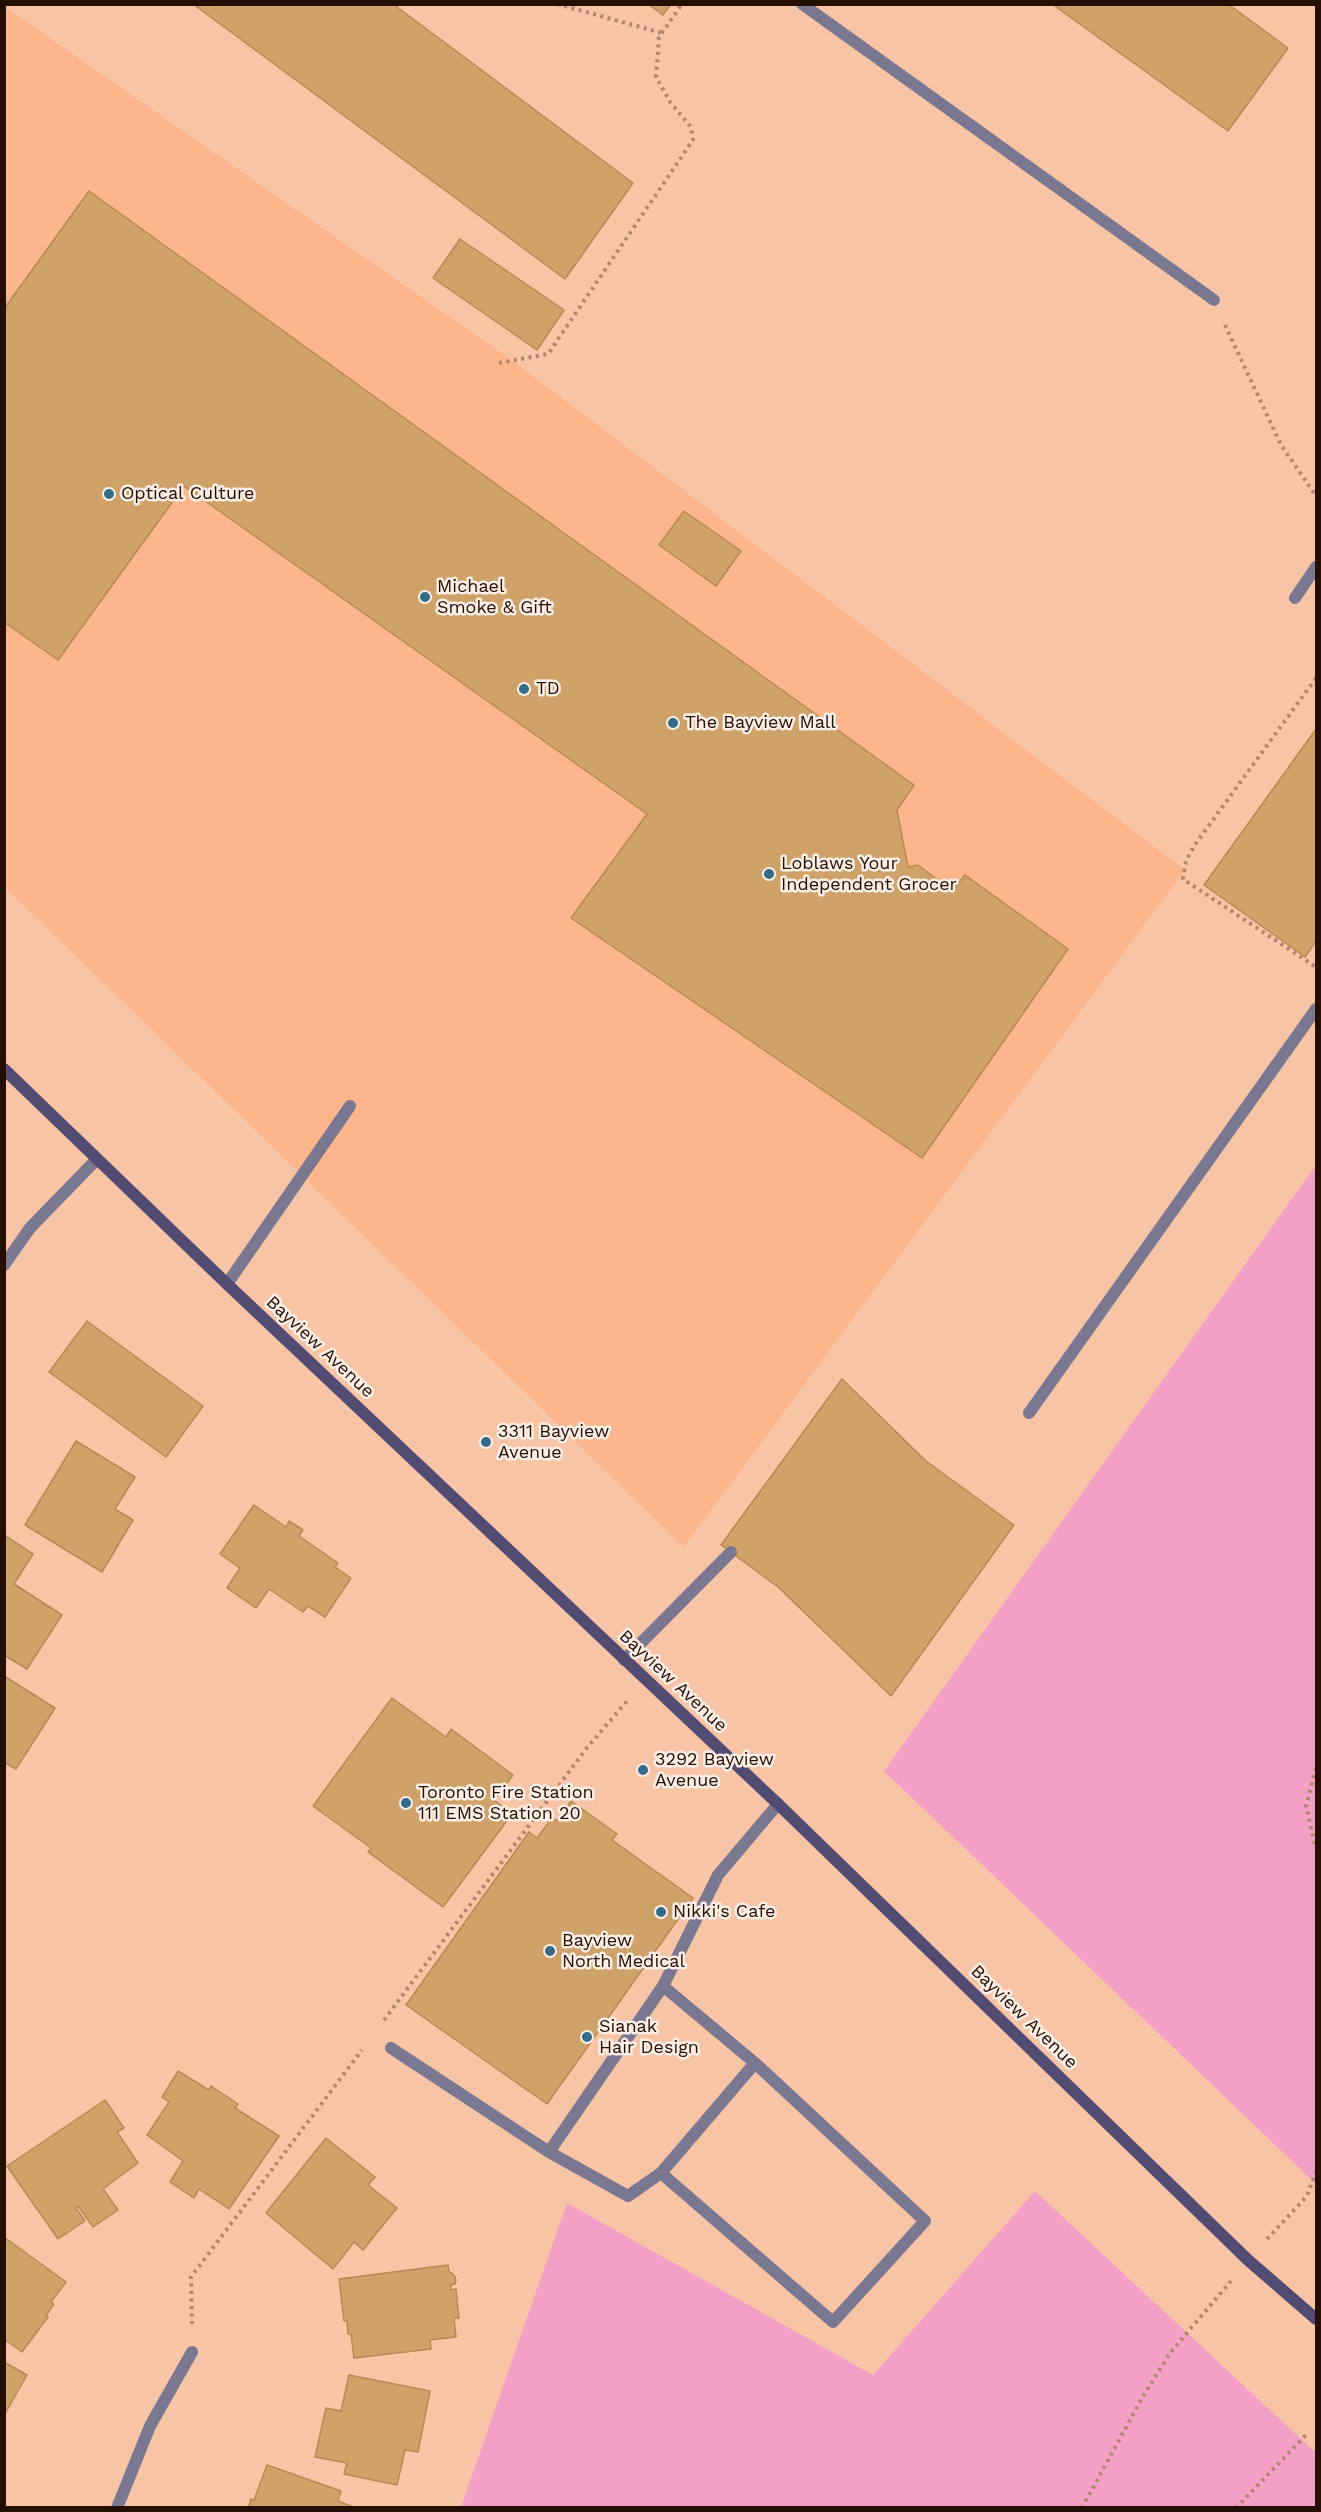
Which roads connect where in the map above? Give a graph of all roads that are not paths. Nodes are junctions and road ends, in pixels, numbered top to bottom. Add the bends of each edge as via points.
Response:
1 (802, 4) edge
2 (1214, 300) road end
3 (1317, 567) edge
4 (1295, 598) dead end
5 (1317, 1009) edge
6 (4, 1068) edge
7 (350, 1106) dead end
8 (96, 1159) junction
9 (4, 1265) edge
10 (227, 1284) junction
11 (1029, 1413) dead end
12 (731, 1552) dead end
13 (624, 1660) junction
14 (778, 1804) junction
15 (663, 1986) junction
16 (391, 2048) dead end
17 (754, 2063) junction
18 (549, 2152) junction
19 (661, 2173) junction
20 (1317, 2319) edge
21 (192, 2352) road end
22 (117, 2508) edge

1 - 2 street
3 - 4 street
5 - 11 street
6 - 8 main road, Bayview Avenue
7 - 10 street
8 - 9 street via 30,1228
8 - 10 main road, Bayview Avenue
10 - 13 main road, Bayview Avenue
12 - 13 street
13 - 14 main road, Bayview Avenue
14 - 15 street via 718,1875
14 - 20 main road, Bayview Avenue via 1248,2260
15 - 17 street
15 - 18 street
16 - 18 street
17 - 19 street
17 - 19 street via 925,2221 833,2322
18 - 19 street via 628,2196
21 - 22 street via 150,2426

